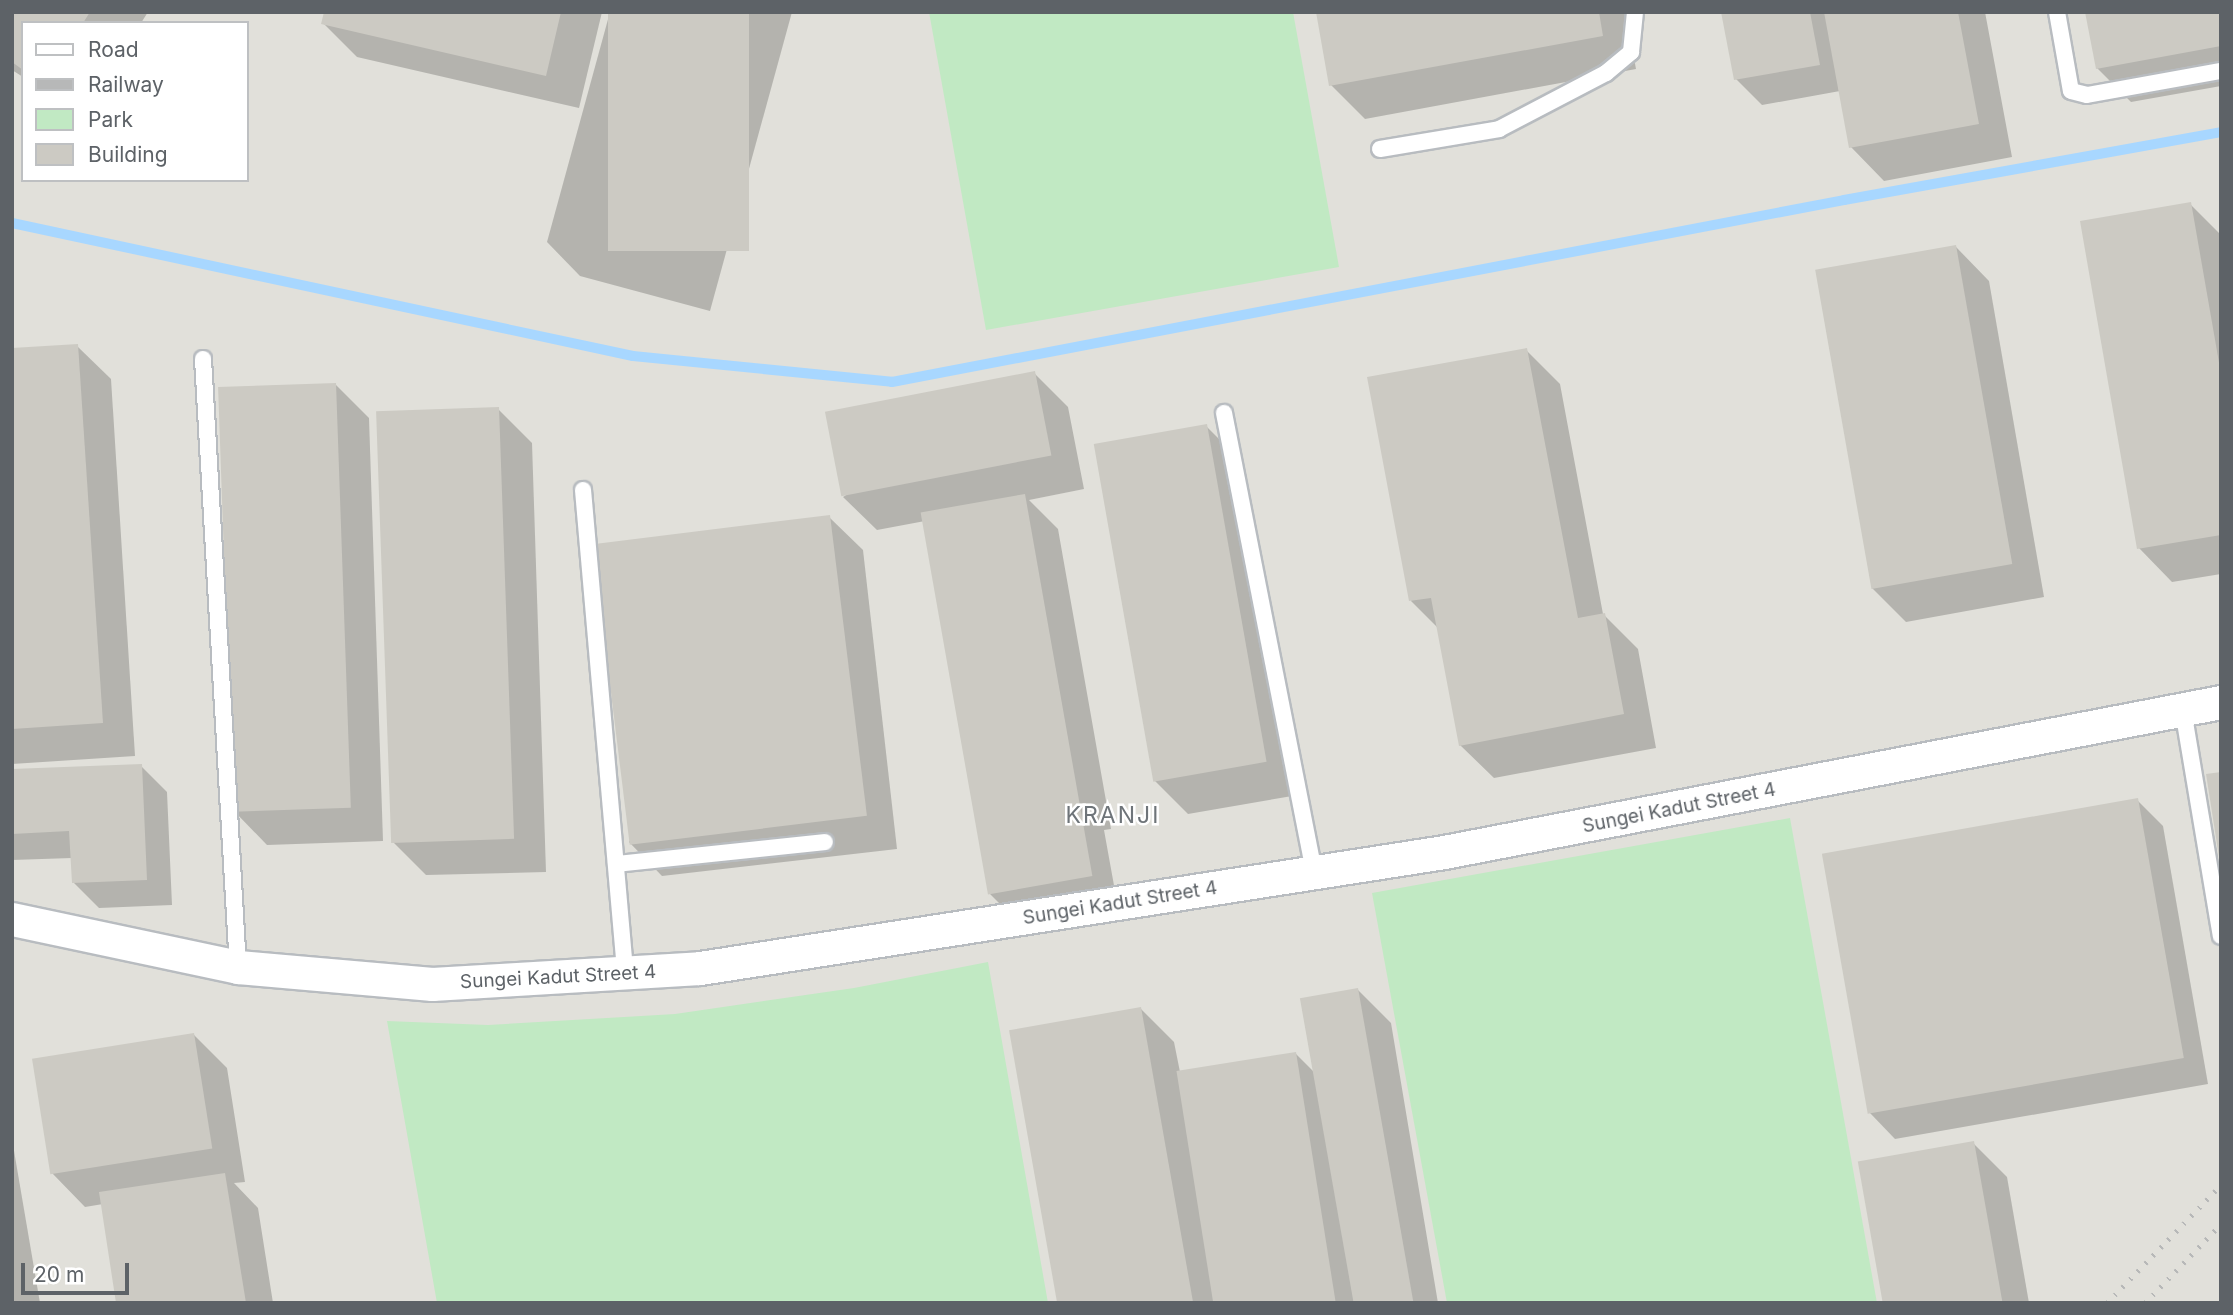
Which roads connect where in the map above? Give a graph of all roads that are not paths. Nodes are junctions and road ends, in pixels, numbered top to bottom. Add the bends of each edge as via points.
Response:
1 (1635, 12) edge
2 (2057, 12) edge
3 (2221, 71) edge
4 (1380, 149) dead end
5 (204, 359) dead end
6 (1224, 413) dead end
7 (583, 490) dead end
8 (2221, 702) edge
9 (2183, 710) junction
10 (825, 842) dead end
11 (616, 864) junction
12 (1314, 873) junction
13 (12, 919) edge
14 (2221, 936) edge
15 (238, 967) junction
16 (625, 973) junction

1 - 4 lane via 1631,52 1606,73 1499,130
2 - 3 lane via 2071,91 2087,95
5 - 15 lane
6 - 12 lane
7 - 11 lane
8 - 9 street, Sungei Kadut Street 4
9 - 12 street, Sungei Kadut Street 4 via 1484,845
9 - 14 lane
10 - 11 lane
11 - 16 lane
12 - 16 street, Sungei Kadut Street 4 via 700,968
13 - 15 street, Sungei Kadut Street 4
15 - 16 street, Sungei Kadut Street 4 via 432,984

